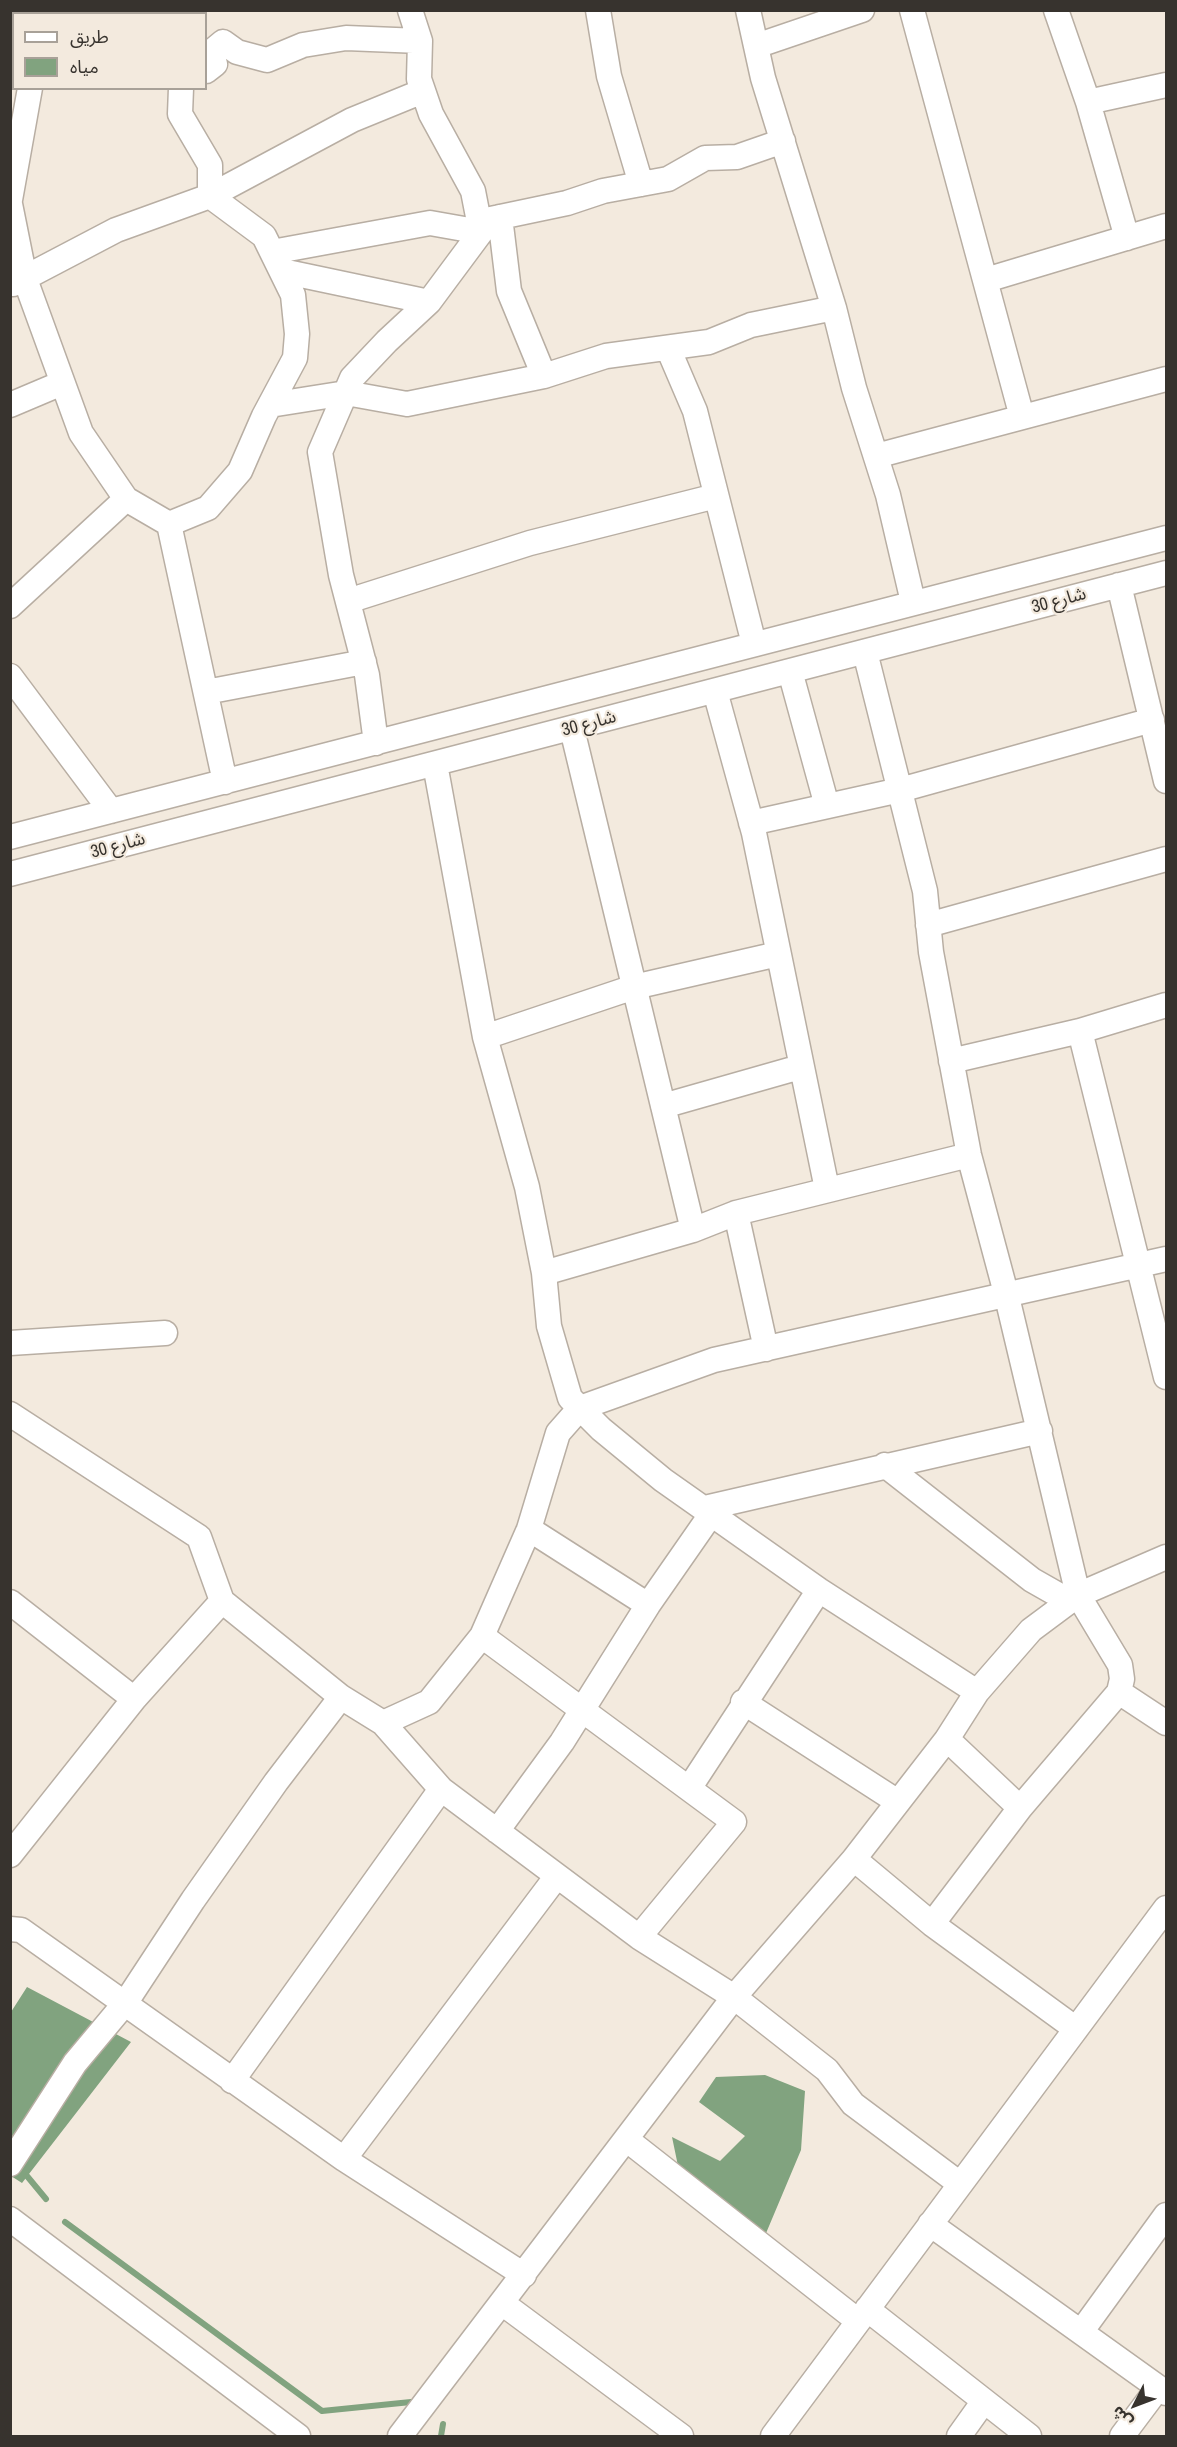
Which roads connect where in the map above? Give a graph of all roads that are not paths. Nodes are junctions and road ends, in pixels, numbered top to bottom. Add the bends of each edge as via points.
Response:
1 (37, 10) edge
2 (410, 10) edge
3 (598, 10) edge
4 (748, 10) edge
5 (862, 10) edge
6 (912, 10) edge
7 (1056, 10) edge
8 (31, 12) edge
9 (420, 40) junction
10 (756, 46) junction
11 (207, 70) edge
12 (1167, 85) edge
13 (30, 90) edge
14 (181, 90) edge
15 (423, 91) junction
16 (1088, 102) junction
17 (783, 141) junction
18 (641, 184) junction
19 (210, 196) junction
20 (12, 212) edge
21 (487, 223) junction
22 (1167, 226) edge
23 (1127, 238) junction
24 (277, 262) junction
25 (986, 280) junction
26 (18, 282) edge
27 (429, 302) junction
28 (834, 308) junction
29 (668, 348) junction
30 (544, 376) junction
31 (1167, 379) edge
32 (62, 383) junction
33 (346, 393) junction
34 (10, 405) edge
35 (270, 405) junction
36 (1022, 417) junction
37 (876, 456) junction
38 (716, 496) junction
39 (126, 499) junction
40 (170, 524) junction
41 (1167, 538) edge
42 (1167, 573) edge
43 (1119, 585) junction
44 (348, 601) junction
45 (913, 602) junction
46 (10, 606) edge
47 (754, 644) junction
48 (865, 652) junction
49 (364, 662) junction
50 (790, 671) junction
51 (10, 676) edge
52 (206, 692) junction
53 (715, 692) junction
54 (1152, 720) junction
55 (572, 729) junction
56 (376, 743) junction
57 (435, 764) junction
58 (1167, 781) edge
59 (225, 782) junction
60 (900, 789) junction
61 (827, 806) junction
62 (111, 811) junction
63 (751, 823) junction
64 (10, 837) edge
65 (1167, 859) edge
66 (10, 874) edge
67 (928, 925) junction
68 (778, 954) junction
69 (634, 987) junction
70 (1167, 1005) edge
71 (1080, 1031) junction
72 (485, 1037) junction
73 (951, 1060) junction
74 (800, 1067) junction
75 (663, 1106) junction
76 (969, 1155) junction
77 (827, 1190) junction
78 (736, 1213) junction
79 (693, 1230) junction
80 (1167, 1259) edge
81 (1138, 1265) junction
82 (544, 1273) junction
83 (1007, 1296) junction
84 (165, 1334) dead end
85 (10, 1343) edge
86 (765, 1349) junction
87 (1167, 1377) edge
88 (580, 1408) junction
89 (10, 1414) edge
90 (1040, 1431) junction
91 (885, 1465) junction
92 (708, 1510) junction
93 (530, 1528) junction
94 (1167, 1557) edge
95 (819, 1590) junction
96 (1074, 1598) junction
97 (222, 1601) junction
98 (648, 1605) junction
99 (13, 1611) edge
100 (482, 1636) junction
101 (977, 1692) junction
102 (1119, 1692) junction
103 (341, 1697) junction
104 (134, 1699) junction
105 (743, 1702) junction
106 (580, 1710) junction
107 (383, 1723) junction
108 (1167, 1723) edge
109 (947, 1739) junction
110 (690, 1787) junction
111 (441, 1789) junction
112 (898, 1802) junction
113 (1020, 1808) junction
114 (496, 1831) junction
115 (10, 1855) edge
116 (854, 1859) junction
117 (557, 1876) junction
118 (1164, 1918) edge
119 (932, 1924) junction
120 (10, 1929) edge
121 (639, 1937) junction
122 (734, 1997) junction
123 (126, 2002) junction
124 (1076, 2029) junction
125 (232, 2081) junction
126 (626, 2139) junction
127 (344, 2159) junction
128 (10, 2164) edge
129 (960, 2184) junction
130 (1167, 2215) edge
131 (10, 2220) edge
132 (930, 2224) junction
133 (524, 2275) junction
134 (502, 2303) junction
135 (862, 2315) junction
136 (1081, 2332) junction
137 (1162, 2390) edge
138 (984, 2401) junction
139 (298, 2436) edge
140 (400, 2436) edge
141 (681, 2436) edge
142 (773, 2436) edge
143 (960, 2436) edge
144 (1029, 2436) edge
145 (1122, 2436) edge

1 - 8 street
2 - 9 street
3 - 18 street via 609,76
4 - 10 street
5 - 10 street
6 - 25 street
7 - 16 street
9 - 11 street via 346,38 303,45 267,60 237,52 223,42 211,52 215,64
9 - 15 street via 419,79
10 - 17 street
12 - 16 street
13 - 20 street
14 - 19 street via 180,114 210,165
15 - 19 street via 352,120
15 - 21 street
16 - 23 street
17 - 18 street via 737,157 705,158 668,179
17 - 28 street
18 - 21 street
19 - 24 street via 264,236
19 - 26 street via 116,230
20 - 26 street
21 - 24 street via 430,223
21 - 27 street
21 - 30 street via 509,291
22 - 23 street
23 - 25 street
24 - 27 street
24 - 35 street via 293,295 297,334 295,358
25 - 36 street
26 - 32 street
27 - 33 street via 352,378
28 - 29 street via 751,325 709,342
28 - 37 street
29 - 30 street via 606,356
29 - 38 street via 695,411
30 - 33 street via 407,404
31 - 36 street
32 - 34 street
32 - 39 street via 81,433
33 - 35 street
33 - 44 street via 321,452
35 - 40 street via 240,471 208,508
36 - 37 street
37 - 45 street
38 - 44 street via 530,543
38 - 47 street
39 - 40 street
39 - 46 street
40 - 52 street
41 - 45 street, شارع 30
42 - 43 street, شارع 30
43 - 48 street, شارع 30
43 - 54 street
44 - 49 street
45 - 47 street, شارع 30
47 - 56 street, شارع 30
48 - 50 street, شارع 30
48 - 60 street
49 - 52 street
49 - 56 street
50 - 53 street, شارع 30
50 - 61 street
51 - 62 street
52 - 59 street
53 - 55 street, شارع 30
53 - 63 street
54 - 58 street
54 - 60 street
55 - 57 street, شارع 30
55 - 69 street
56 - 59 street, شارع 30
57 - 66 street, شارع 30
57 - 72 street
59 - 62 street, شارع 30
60 - 61 street
60 - 67 street via 926,891
61 - 63 street
62 - 64 street, شارع 30
63 - 68 street
65 - 67 street
67 - 73 street
68 - 69 street
68 - 74 street
69 - 72 street
69 - 75 street
70 - 71 street
71 - 73 street
71 - 81 street
72 - 82 street via 527,1187
73 - 76 street
74 - 75 street
74 - 77 street
75 - 79 street
76 - 77 street
76 - 83 street
77 - 78 street
78 - 79 street
78 - 86 street
79 - 82 street
80 - 81 street
81 - 83 street
81 - 87 street
82 - 88 street via 549,1326 570,1398
83 - 86 street
83 - 90 street
84 - 85 street
86 - 88 street via 714,1360
88 - 92 street via 663,1480
88 - 93 street via 558,1433
89 - 97 street via 199,1537
90 - 91 street
90 - 96 street
91 - 92 street
91 - 96 street via 1032,1580
92 - 95 street
92 - 98 street
93 - 98 street
93 - 100 street
94 - 96 street
95 - 101 street
95 - 105 street
96 - 101 street via 1031,1630
96 - 102 street via 1120,1665
97 - 103 street
97 - 104 street
98 - 106 street
99 - 104 street
100 - 106 street
100 - 107 street via 429,1702
101 - 109 street
102 - 108 street
102 - 113 street
103 - 107 street
103 - 123 street via 276,1782
104 - 115 street
105 - 110 street
105 - 112 street
106 - 110 street
106 - 114 street via 562,1742
107 - 111 street
109 - 112 street
109 - 113 street
110 - 121 street via 734,1822
111 - 114 street
111 - 125 street
112 - 116 street
113 - 119 street
114 - 117 street
116 - 119 street
116 - 122 street
117 - 121 street
117 - 127 street
118 - 124 street
119 - 124 street
120 - 123 street via 21,1930 68,1966
121 - 122 street
122 - 126 street
122 - 129 street via 827,2070 853,2104
123 - 125 street
123 - 128 street via 75,2063
124 - 129 street
125 - 127 street
126 - 133 street
126 - 135 street
127 - 133 street
129 - 132 street
130 - 136 street
131 - 139 street
132 - 135 street
132 - 136 street
133 - 134 street
134 - 140 street
134 - 141 street
135 - 138 street
135 - 142 street
136 - 137 street
137 - 145 street
138 - 143 street
138 - 144 street

